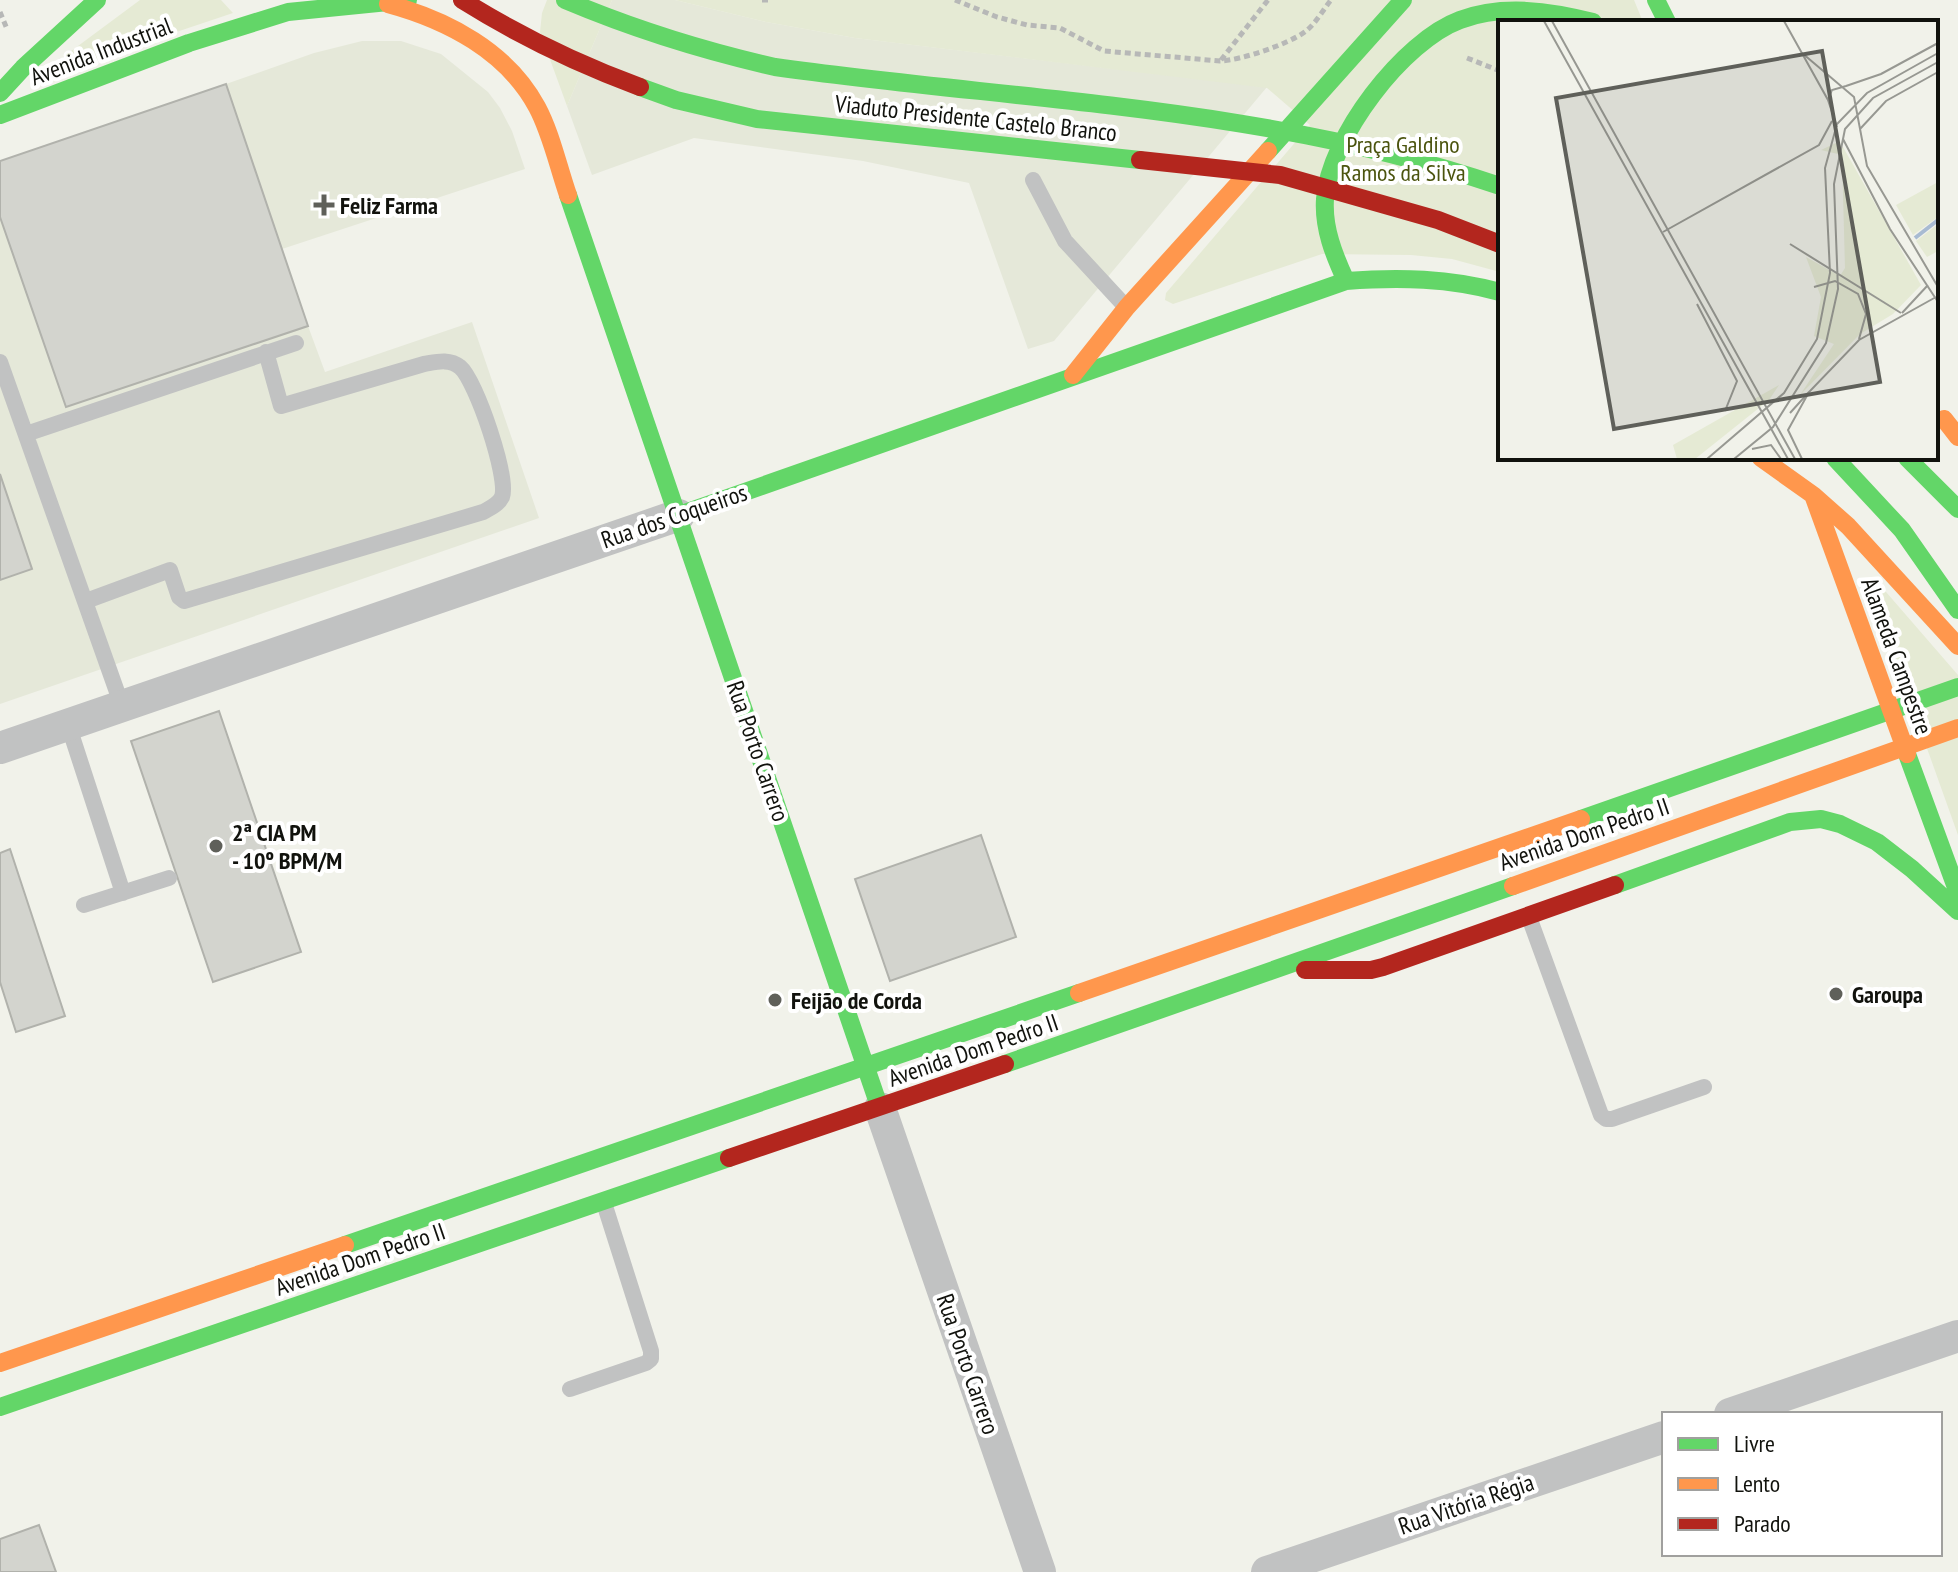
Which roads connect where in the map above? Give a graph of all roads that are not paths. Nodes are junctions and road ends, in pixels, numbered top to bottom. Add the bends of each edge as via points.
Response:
1 (97, 0) edge
2 (261, 0) edge
3 (408, 0) edge
4 (462, 0) edge
5 (565, 0) edge
6 (1403, 0) edge
7 (1656, 0) edge
8 (388, 4) junction
9 (288, 12) junction
10 (1584, 20) edge
11 (1666, 20) edge
12 (0, 93) edge
13 (0, 115) edge
14 (1033, 180) dead end
15 (1498, 185) edge
16 (1498, 243) edge
17 (1346, 281) junction
18 (1498, 292) edge
19 (1127, 307) junction
20 (296, 343) dead end
21 (266, 352) junction
22 (0, 362) edge
23 (1073, 375) junction
24 (1946, 419) edge
25 (26, 434) junction
26 (1958, 437) edge
27 (1764, 460) edge
28 (1837, 460) edge
29 (1909, 460) edge
30 (1813, 495) junction
31 (1958, 509) edge
32 (679, 515) junction
33 (86, 601) junction
34 (1958, 610) edge
35 (1958, 646) edge
36 (1958, 687) edge
37 (122, 706) junction
38 (1807, 720) dead end
39 (68, 724) junction
40 (1958, 728) edge
41 (0, 748) edge
42 (1820, 819) junction
43 (169, 878) dead end
44 (123, 893) junction
45 (1958, 893) edge
46 (1302, 896) dead end
47 (84, 905) dead end
48 (1958, 911) edge
49 (1529, 915) junction
50 (1259, 930) junction
51 (1274, 971) junction
52 (865, 1065) junction
53 (1704, 1087) dead end
54 (880, 1108) junction
55 (604, 1202) junction
56 (1958, 1336) edge
57 (0, 1363) edge
58 (570, 1389) dead end
59 (0, 1407) edge
60 (1736, 1412) edge
61 (1662, 1438) edge
62 (1040, 1572) edge
63 (1267, 1572) edge

1 - 12 main road, Avenida Industrial
2 - 9 main road
3 - 8 main road, Avenida Industrial
4 - 16 main road, Viaduto Presidente Castelo Branco via 516,34 676,100 757,119 836,129 1280,175 1438,220
5 - 15 main road, Viaduto Presidente Castelo Branco via 629,27 775,67 1291,129 1381,148
6 - 19 main road
7 - 11 main road
8 - 9 main road, Avenida Industrial
8 - 32 main road, Rua Porto Carrero via 454,28 530,91
9 - 13 main road, Avenida Industrial via 189,43
10 - 17 main road via 1554,13 1494,13 1460,20 1411,51 1347,128 1334,158 1325,221
14 - 19 lane via 1065,241
17 - 18 main road via 1408,277
17 - 23 main road, Rua dos Coqueiros
19 - 23 main road
20 - 21 lane
21 - 25 lane
21 - 33 lane via 281,406 424,364 445,360 458,365 470,378 493,443 503,495 483,512 184,601 170,570
22 - 25 lane
23 - 32 main road, Rua dos Coqueiros
24 - 26 main road
25 - 33 lane
27 - 30 main road
28 - 34 main road via 1902,531
29 - 31 main road
30 - 35 main road
30 - 45 main road, Alameda Campestre via 1874,684
32 - 37 street, Rua dos Coqueiros
32 - 52 main road, Rua Porto Carrero
33 - 37 lane
36 - 50 main road, Avenida Dom Pedro II
37 - 39 street, Rua dos Coqueiros
38 - 42 main road via 1825,750 1830,773
39 - 41 street, Rua dos Coqueiros
39 - 44 lane
40 - 51 main road, Avenida Dom Pedro II
42 - 48 main road via 1865,834
42 - 49 main road via 1790,822
43 - 44 lane
44 - 47 lane
46 - 50 main road
49 - 51 main road via 1371,970
49 - 53 lane via 1601,1115 1612,1119
50 - 52 main road, Avenida Dom Pedro II
51 - 54 main road, Avenida Dom Pedro II
52 - 54 main road, Rua Porto Carrero
52 - 57 main road, Avenida Dom Pedro II
54 - 55 main road, Avenida Dom Pedro II
54 - 62 street, Rua Porto Carrero
55 - 58 lane via 651,1359
55 - 59 main road, Avenida Dom Pedro II
56 - 60 street
61 - 63 street, Rua Vitória Régia

